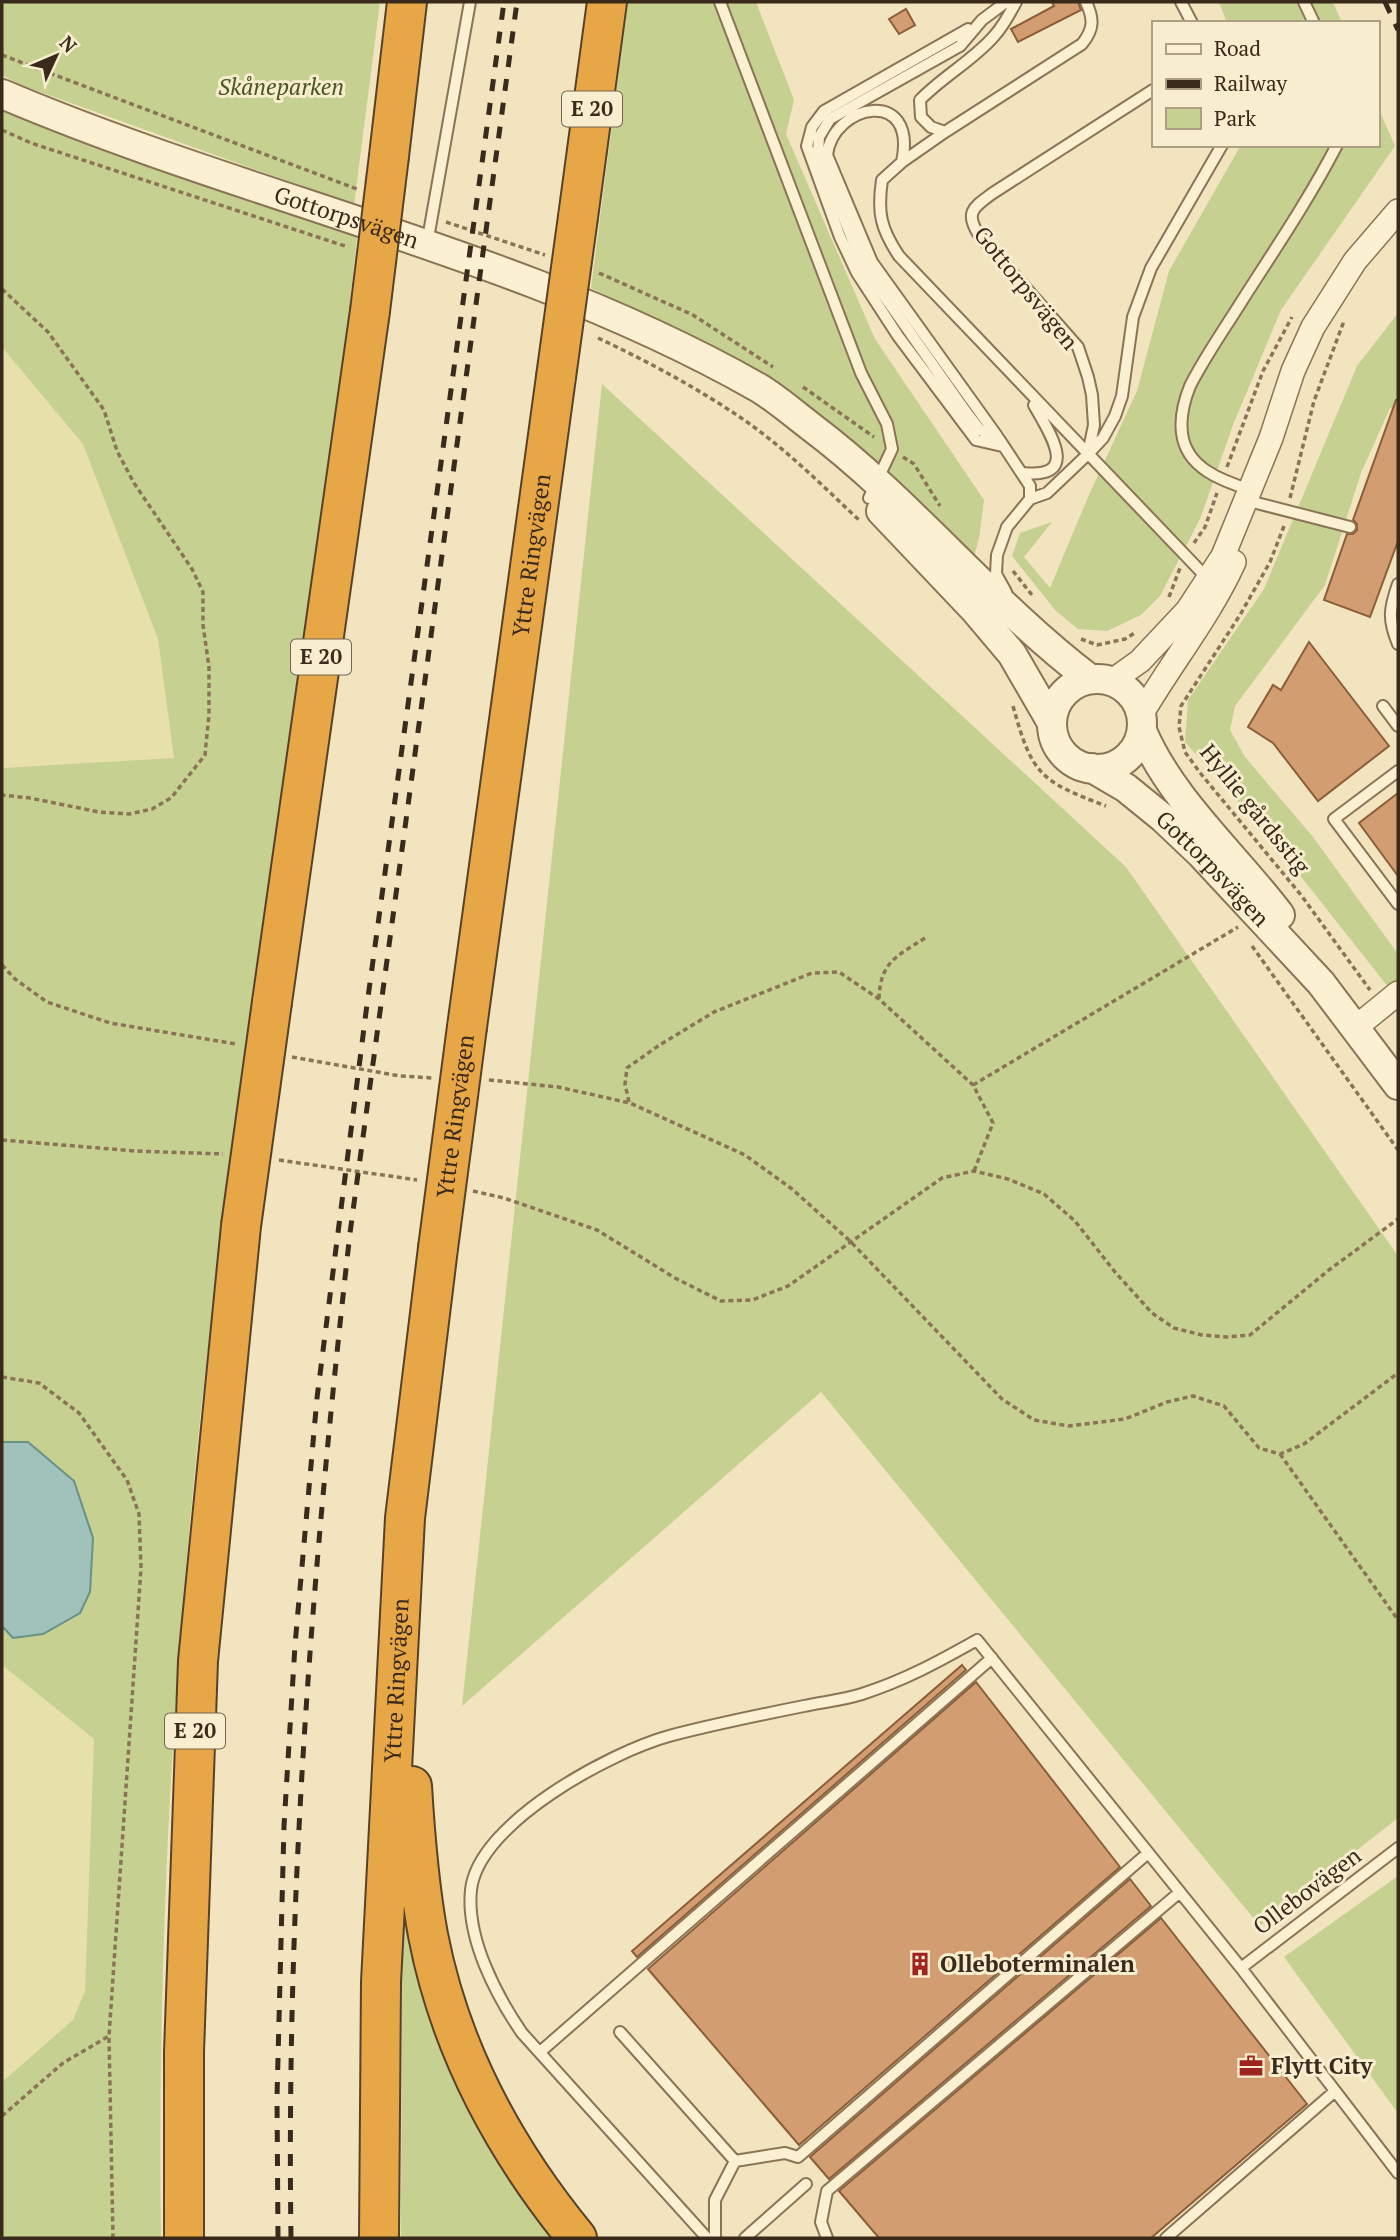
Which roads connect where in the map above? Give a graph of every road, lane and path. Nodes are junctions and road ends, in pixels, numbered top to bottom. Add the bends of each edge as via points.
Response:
1 (407, 2) edge
2 (470, 2) edge
3 (607, 2) edge
4 (720, 2) edge
5 (1006, 2) edge
6 (1016, 2) edge
7 (1086, 2) edge
8 (1181, 2) edge
9 (1304, 2) edge
10 (1191, 21) edge
11 (1313, 21) edge
12 (1152, 91) edge
13 (2, 94) edge
14 (945, 132) junction
15 (1221, 147) edge
16 (1335, 147) edge
17 (902, 162) junction
18 (1396, 214) edge
19 (427, 244) junction
20 (2, 289) edge
21 (1347, 313) dead end
22 (1262, 371) dead end
23 (1026, 390) junction
24 (1000, 442) junction
25 (1088, 454) junction
26 (1023, 473) junction
27 (1222, 480) junction
28 (873, 490) junction
29 (1253, 496) junction
30 (1030, 499) junction
31 (1287, 512) junction
32 (1350, 527) dead end
33 (1185, 557) junction
34 (1398, 584) edge
35 (1215, 586) junction
36 (1166, 606) dead end
37 (1020, 619) junction
38 (1398, 644) edge
39 (1101, 680) junction
40 (1012, 702) dead end
41 (1383, 706) dead end
42 (1052, 723) junction
43 (1142, 723) junction
44 (1398, 726) edge
45 (1091, 768) junction
46 (1398, 771) edge
47 (2, 795) edge
48 (1112, 808) dead end
49 (1398, 904) edge
50 (1229, 918) dead end
51 (925, 937) dead end
52 (1246, 938) dead end
53 (2, 965) edge
54 (1321, 983) junction
55 (879, 999) junction
56 (1390, 1000) edge
57 (1354, 1028) junction
58 (241, 1045) dead end
59 (281, 1054) dead end
60 (439, 1078) dead end
61 (477, 1080) dead end
62 (972, 1085) junction
63 (1398, 1086) edge
64 (630, 1103) junction
65 (2, 1140) edge
66 (1398, 1150) edge
67 (234, 1155) dead end
68 (274, 1160) dead end
69 (974, 1171) junction
70 (428, 1182) dead end
71 (466, 1190) dead end
72 (1398, 1219) edge
73 (850, 1241) junction
74 (1398, 1373) edge
75 (2, 1377) edge
76 (1280, 1454) junction
77 (405, 1518) junction
78 (1398, 1620) edge
79 (992, 1658) junction
80 (1398, 1848) edge
81 (1148, 1853) junction
82 (1180, 1892) junction
83 (1241, 1968) junction
84 (620, 2032) dead end
85 (109, 2036) junction
86 (540, 2052) junction
87 (1334, 2092) junction
88 (2, 2116) edge
89 (735, 2161) junction
90 (1398, 2173) edge
91 (806, 2184) dead end
92 (113, 2238) edge
93 (184, 2238) edge
94 (379, 2238) edge
95 (577, 2238) edge
96 (707, 2238) edge
97 (715, 2238) edge
98 (745, 2238) edge
99 (827, 2238) edge
100 (1166, 2238) edge

1 - 93 highway, E 20, bridge via 370,311 241,1226 198,1661 184,2052
2 - 19 lane
3 - 77 highway, Yttre Ringvägen / E 20, bridge
4 - 28 lane via 861,373 887,424 892,449
5 - 24 lane via 957,36 824,111 812,127 807,146 840,237 876,305 976,440
6 - 14 lane via 995,36 920,100 921,117
7 - 14 lane via 1093,25 1082,44
8 - 10 lane
9 - 11 lane
12 - 25 lane, Gottorpsvägen via 992,194 971,215 979,235 1078,347 1094,425
13 - 19 street, Gottorpsvägen via 68,122
14 - 17 lane
15 - 25 lane via 1151,268 1133,317 1122,396 1115,416
16 - 27 lane via 1315,187 1189,388 1181,416 1182,435 1189,454
17 - 23 lane via 883,180 880,211 884,233 899,256
17 - 24 lane via 903,133 898,121 885,111 870,111 850,120 836,129 828,144 827,155 872,262
18 - 29 street via 1355,261 1312,327
19 - 28 street, Gottorpsvägen via 534,282 687,351
20 - 47 path via 48,332 104,410 117,451 134,482 192,569 203,592 209,714 205,755 171,798 152,808 129,814 99,812
21 - 31 path, Hyllie gårdsstig via 1314,401
22 - 27 path
23 - 25 lane
23 - 26 lane via 1055,444 1056,457 1054,467 1046,473
24 - 26 lane
25 - 30 lane via 1047,493
25 - 33 lane
26 - 30 lane
27 - 29 lane
27 - 33 path via 1205,527
28 - 37 street, Gottorpsvägen
28 - 42 street, Gottorpsvägen via 1004,645
29 - 31 lane
29 - 35 street
30 - 37 lane via 1007,527 997,555 996,574
31 - 32 lane
31 - 56 path, Hyllie gårdsstig via 1270,562 1181,706 1179,727 1185,752 1201,775
33 - 35 lane
33 - 36 path
34 - 38 lane via 1390,625
35 - 39 street via 1140,660
35 - 43 street
37 - 39 street, Gottorpsvägen via 1054,652
39 - 42 street via 1076,684 1062,694
39 - 43 street, Gottorpsvägen via 1126,689 1136,700
40 - 48 path via 1021,736 1043,776 1068,792
41 - 44 lane
42 - 45 street, Gottorpsvägen via 1064,754
43 - 45 street via 1135,749 1124,760 1107,768
43 - 54 street, Gottorpsvägen via 1153,757 1174,790 1266,896 1301,943
45 - 54 street, Gottorpsvägen via 1126,788 1163,818
46 - 49 lane via 1334,819
50 - 62 path via 1238,927
51 - 55 path via 893,958 880,980
52 - 66 path
53 - 58 path via 47,1002 110,1023
54 - 57 street, Gottorpsvägen
55 - 62 path
55 - 64 path via 839,972 812,973 714,1012 627,1068
56 - 57 street
57 - 63 street, Gottorpsvägen
59 - 60 path via 400,1076
61 - 64 path via 558,1087
62 - 69 path via 992,1123
64 - 73 path via 744,1155 792,1189
65 - 67 path
68 - 70 path
69 - 72 path via 1044,1194 1075,1221 1152,1313 1174,1328 1202,1335 1250,1335
69 - 73 path via 943,1178
71 - 73 path via 597,1230 720,1301 752,1300 789,1286
73 - 76 path via 1002,1399 1034,1420 1069,1426 1125,1419 1193,1396 1224,1406 1259,1448
74 - 76 path via 1304,1444
75 - 85 path via 39,1383 79,1413 127,1480 139,1514 141,1568
76 - 78 path
77 - 94 highway, Yttre Ringvägen / E 20 via 381,1982
77 - 95 highway via 410,1772 428,1935 446,2004 479,2089 522,2167
79 - 81 lane
79 - 86 lane
79 - 86 lane via 977,1640 920,1673 859,1695 666,1737 624,1753 528,1809 501,1834 477,1868 471,1889 472,1918 484,1962 505,2007
80 - 83 lane, Ollebovägen
81 - 82 lane
81 - 89 lane via 798,2157 785,2153
82 - 83 lane
82 - 99 lane via 827,2191 821,2222
83 - 87 lane
84 - 89 lane
85 - 88 path via 63,2063
85 - 92 path
86 - 96 lane
87 - 90 lane
87 - 100 lane
89 - 97 lane via 715,2200
91 - 98 lane

